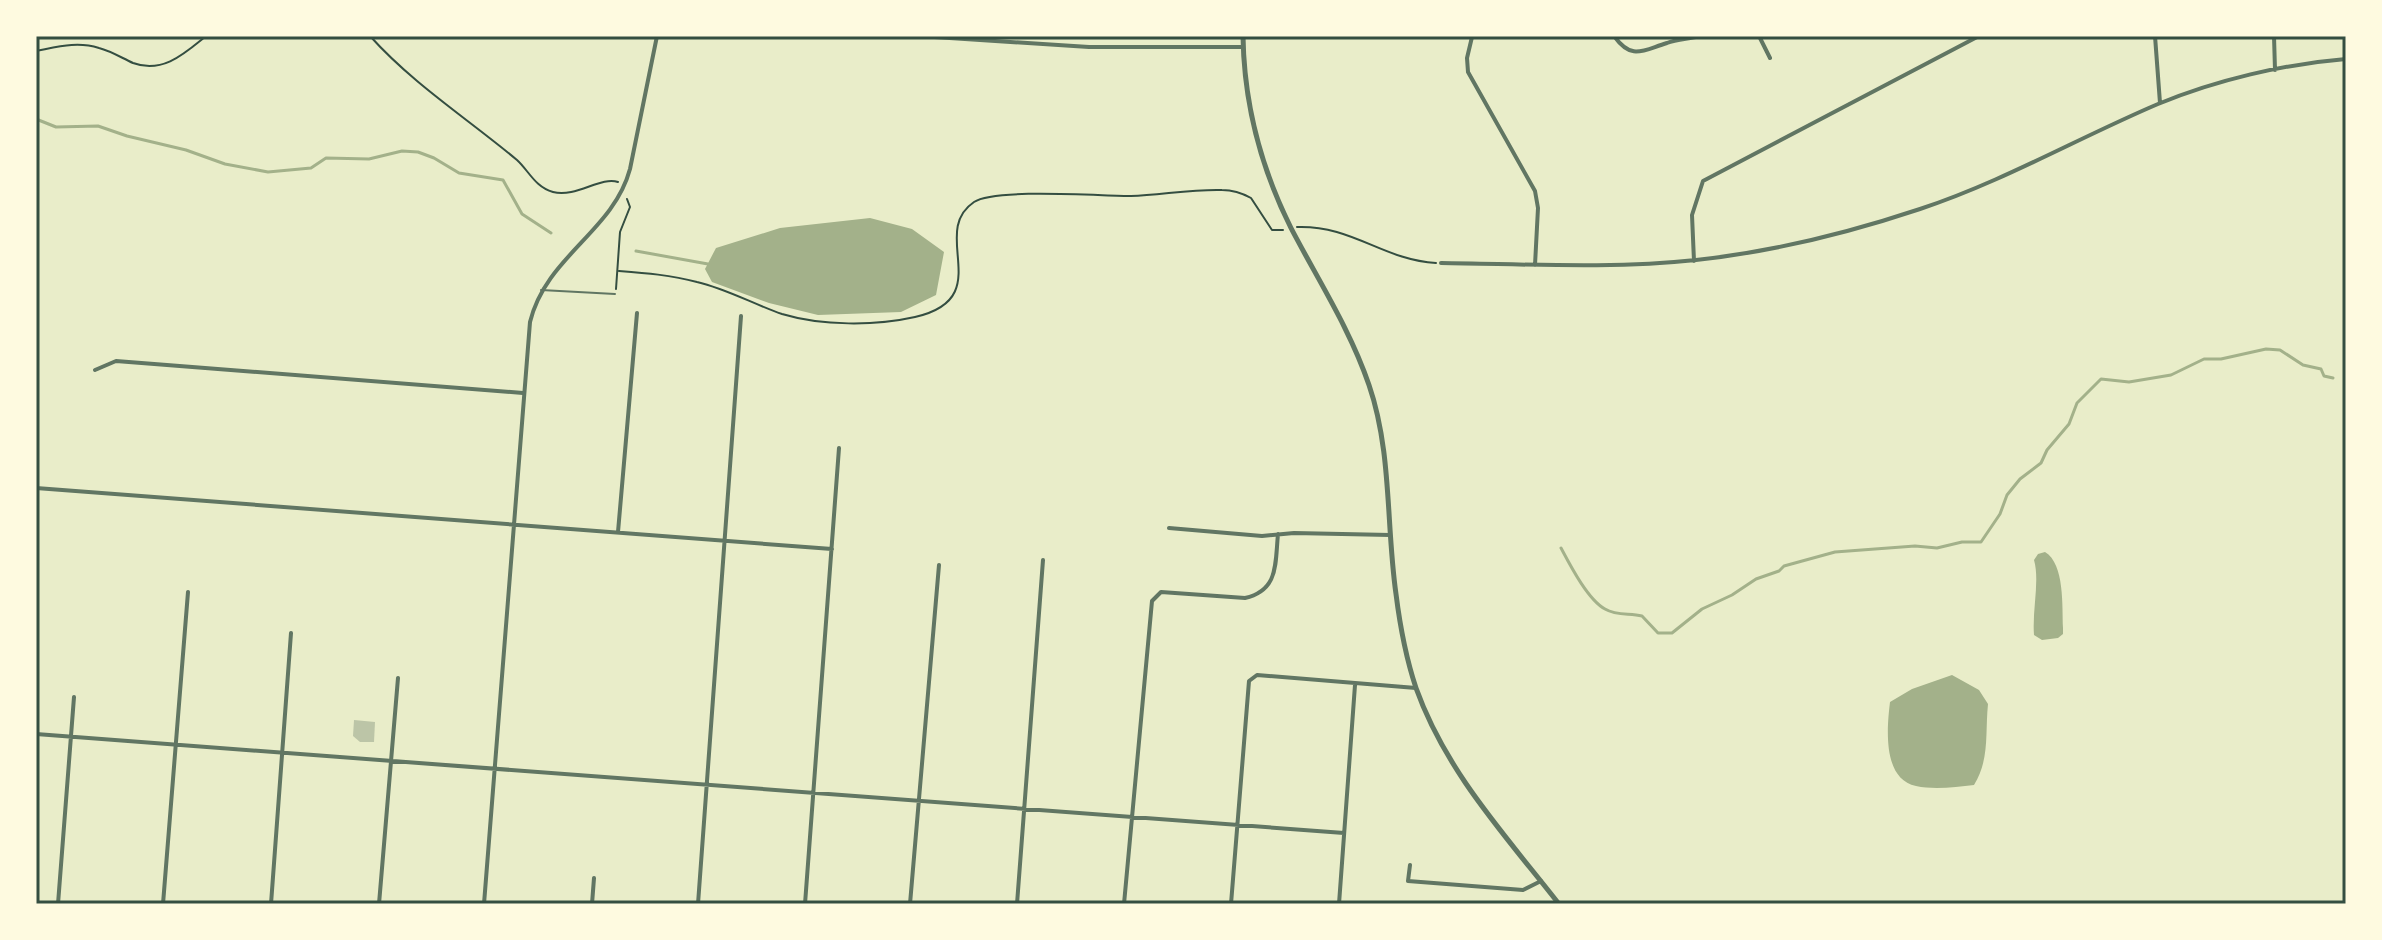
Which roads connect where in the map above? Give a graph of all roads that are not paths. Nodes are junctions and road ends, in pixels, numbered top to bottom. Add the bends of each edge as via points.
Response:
1 (657, 36) edge
2 (919, 36) edge
3 (1089, 36) edge
4 (1243, 36) edge
5 (1614, 36) edge
6 (1700, 36) edge
7 (1759, 36) edge
8 (1979, 36) edge
9 (2155, 36) edge
10 (2274, 36) edge
11 (1472, 37) edge
12 (1089, 47) junction
13 (1243, 47) junction
14 (1770, 58) dead end
15 (2346, 59) edge
16 (2275, 70) junction
17 (2160, 103) junction
18 (1694, 261) junction
19 (1441, 263) road end
20 (1535, 265) junction
21 (541, 290) junction
22 (615, 294) road end
23 (637, 313) dead end
24 (741, 316) dead end
25 (95, 370) dead end
26 (523, 393) junction
27 (839, 448) dead end
28 (36, 488) edge
29 (512, 524) junction
30 (1169, 528) dead end
31 (618, 532) junction
32 (1278, 534) junction
33 (1390, 535) junction
34 (724, 540) junction
35 (832, 549) junction
36 (1043, 560) dead end
37 (939, 565) dead end
38 (188, 592) dead end
39 (291, 633) dead end
40 (398, 678) dead end
41 (1355, 685) junction
42 (1416, 688) junction
43 (74, 697) dead end
44 (36, 734) edge
45 (71, 736) junction
46 (176, 744) junction
47 (282, 752) junction
48 (391, 761) junction
49 (494, 769) junction
50 (707, 785) junction
51 (813, 793) junction
52 (917, 801) junction
53 (1024, 809) junction
54 (1131, 817) junction
55 (1237, 825) junction
56 (1344, 833) junction
57 (1410, 865) dead end
58 (594, 878) dead end
59 (1541, 881) junction
60 (58, 904) edge
61 (163, 904) edge
62 (271, 904) edge
63 (379, 904) edge
64 (484, 904) edge
65 (592, 904) edge
66 (698, 904) edge
67 (805, 904) edge
68 (910, 904) edge
69 (1017, 904) edge
70 (1124, 904) edge
71 (1231, 904) edge
72 (1339, 904) edge
73 (1559, 904) edge

1 - 21 street via 623,191
2 - 12 street
3 - 12 street
4 - 13 street
5 - 6 street via 1623,47 1638,52
7 - 14 street
8 - 18 street via 1703,181 1692,215
9 - 17 street
10 - 16 street
11 - 20 street via 1468,72 1537,200
12 - 13 street
13 - 33 street via 1251,118 1274,191 1345,325 1370,387 1384,456
15 - 16 street
16 - 17 street
17 - 18 street via 1923,208 1853,230
18 - 20 street
19 - 20 street
21 - 22 lane
21 - 26 street via 528,332
23 - 31 street
24 - 34 street
25 - 26 street via 116,361
26 - 29 street
27 - 35 street
28 - 29 street
29 - 31 street
29 - 49 street
30 - 32 street
31 - 34 street
32 - 33 street
32 - 54 street via 1273,578 1256,596 1161,592 1152,601
33 - 42 street via 1399,618
34 - 35 street
34 - 50 street
35 - 51 street
36 - 53 street
37 - 52 street
38 - 46 street
39 - 47 street
40 - 48 street
41 - 42 street
41 - 55 street via 1257,675 1249,681
41 - 56 street
42 - 59 street via 1458,773
43 - 45 street
44 - 45 street
45 - 46 street
45 - 60 street
46 - 47 street
46 - 61 street
47 - 48 street
47 - 62 street
48 - 49 street
48 - 63 street
49 - 50 street
49 - 64 street
50 - 51 street
50 - 66 street
51 - 52 street
51 - 67 street
52 - 53 street
52 - 68 street
53 - 54 street
53 - 69 street
54 - 55 street
54 - 70 street
55 - 56 street
55 - 71 street
56 - 72 street
57 - 59 street via 1408,881 1523,890
58 - 65 street
59 - 73 street

